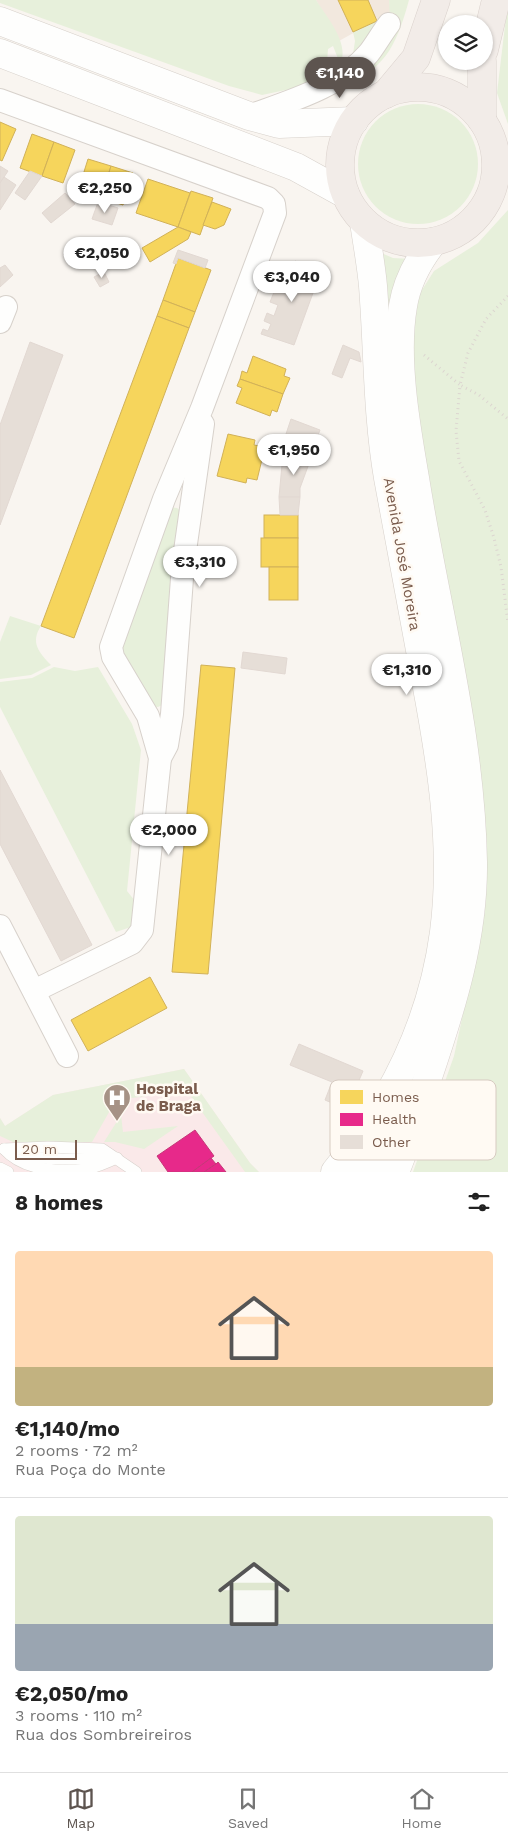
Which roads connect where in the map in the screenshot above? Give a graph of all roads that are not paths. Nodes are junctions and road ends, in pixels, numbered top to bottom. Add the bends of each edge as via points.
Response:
1 (436, 0) edge
2 (496, 0) edge
3 (492, 15) edge
4 (0, 21) edge
5 (389, 24) dead end
6 (0, 53) edge
7 (482, 70) edge
8 (386, 94) junction
9 (0, 100) edge
10 (249, 116) junction
11 (482, 120) junction
12 (354, 121) junction
13 (345, 194) junction
14 (364, 222) junction
15 (433, 242) junction
16 (202, 408) junction
17 (164, 498) junction
18 (192, 505) junction
19 (172, 714) junction
20 (148, 716) junction
21 (160, 758) junction
22 (0, 926) edge
23 (34, 991) junction
24 (68, 1056) dead end
25 (396, 1080) edge
26 (427, 1080) edge
27 (2, 1148) edge
28 (117, 1158) junction
29 (352, 1160) edge
30 (357, 1160) edge
31 (399, 1160) edge
32 (340, 1166) edge
33 (0, 1168) edge
34 (8, 1172) edge
35 (136, 1172) edge
36 (377, 1172) edge
37 (395, 1172) edge

1 - 8 highway via 416,58
2 - 3 highway
4 - 10 street
5 - 10 street via 368,54 337,80
6 - 13 street via 287,164
7 - 11 highway
8 - 11 highway via 417,87 447,92 466,103
8 - 12 highway via 368,105
9 - 16 street via 268,198 274,204 276,212
10 - 12 street via 279,124
11 - 15 highway via 496,153 496,177 491,194 483,210 466,227
12 - 13 highway via 341,151 340,173
13 - 14 highway
14 - 15 highway via 396,240 414,244
14 - 25 street, Avenida José Moreira via 373,289 380,411 388,475 438,753 446,826 444,933 436,974 416,1038
15 - 26 street, Avenida José Moreira via 418,260 407,289 401,324 407,433 457,708 469,797 473,861 469,927 462,970
16 - 17 street
16 - 18 street via 204,425
17 - 18 street
17 - 20 street via 112,647 113,657
18 - 19 street via 183,565
19 - 20 street
19 - 21 street via 167,745
20 - 21 street
21 - 23 street via 142,930 132,943
22 - 23 street
23 - 24 street
27 - 28 lane via 102,1149
27 - 28 lane via 25,1165 49,1170 88,1169
28 - 35 lane
29 - 32 street
30 - 36 street
31 - 37 street, Avenida José Moreira
33 - 34 lane

